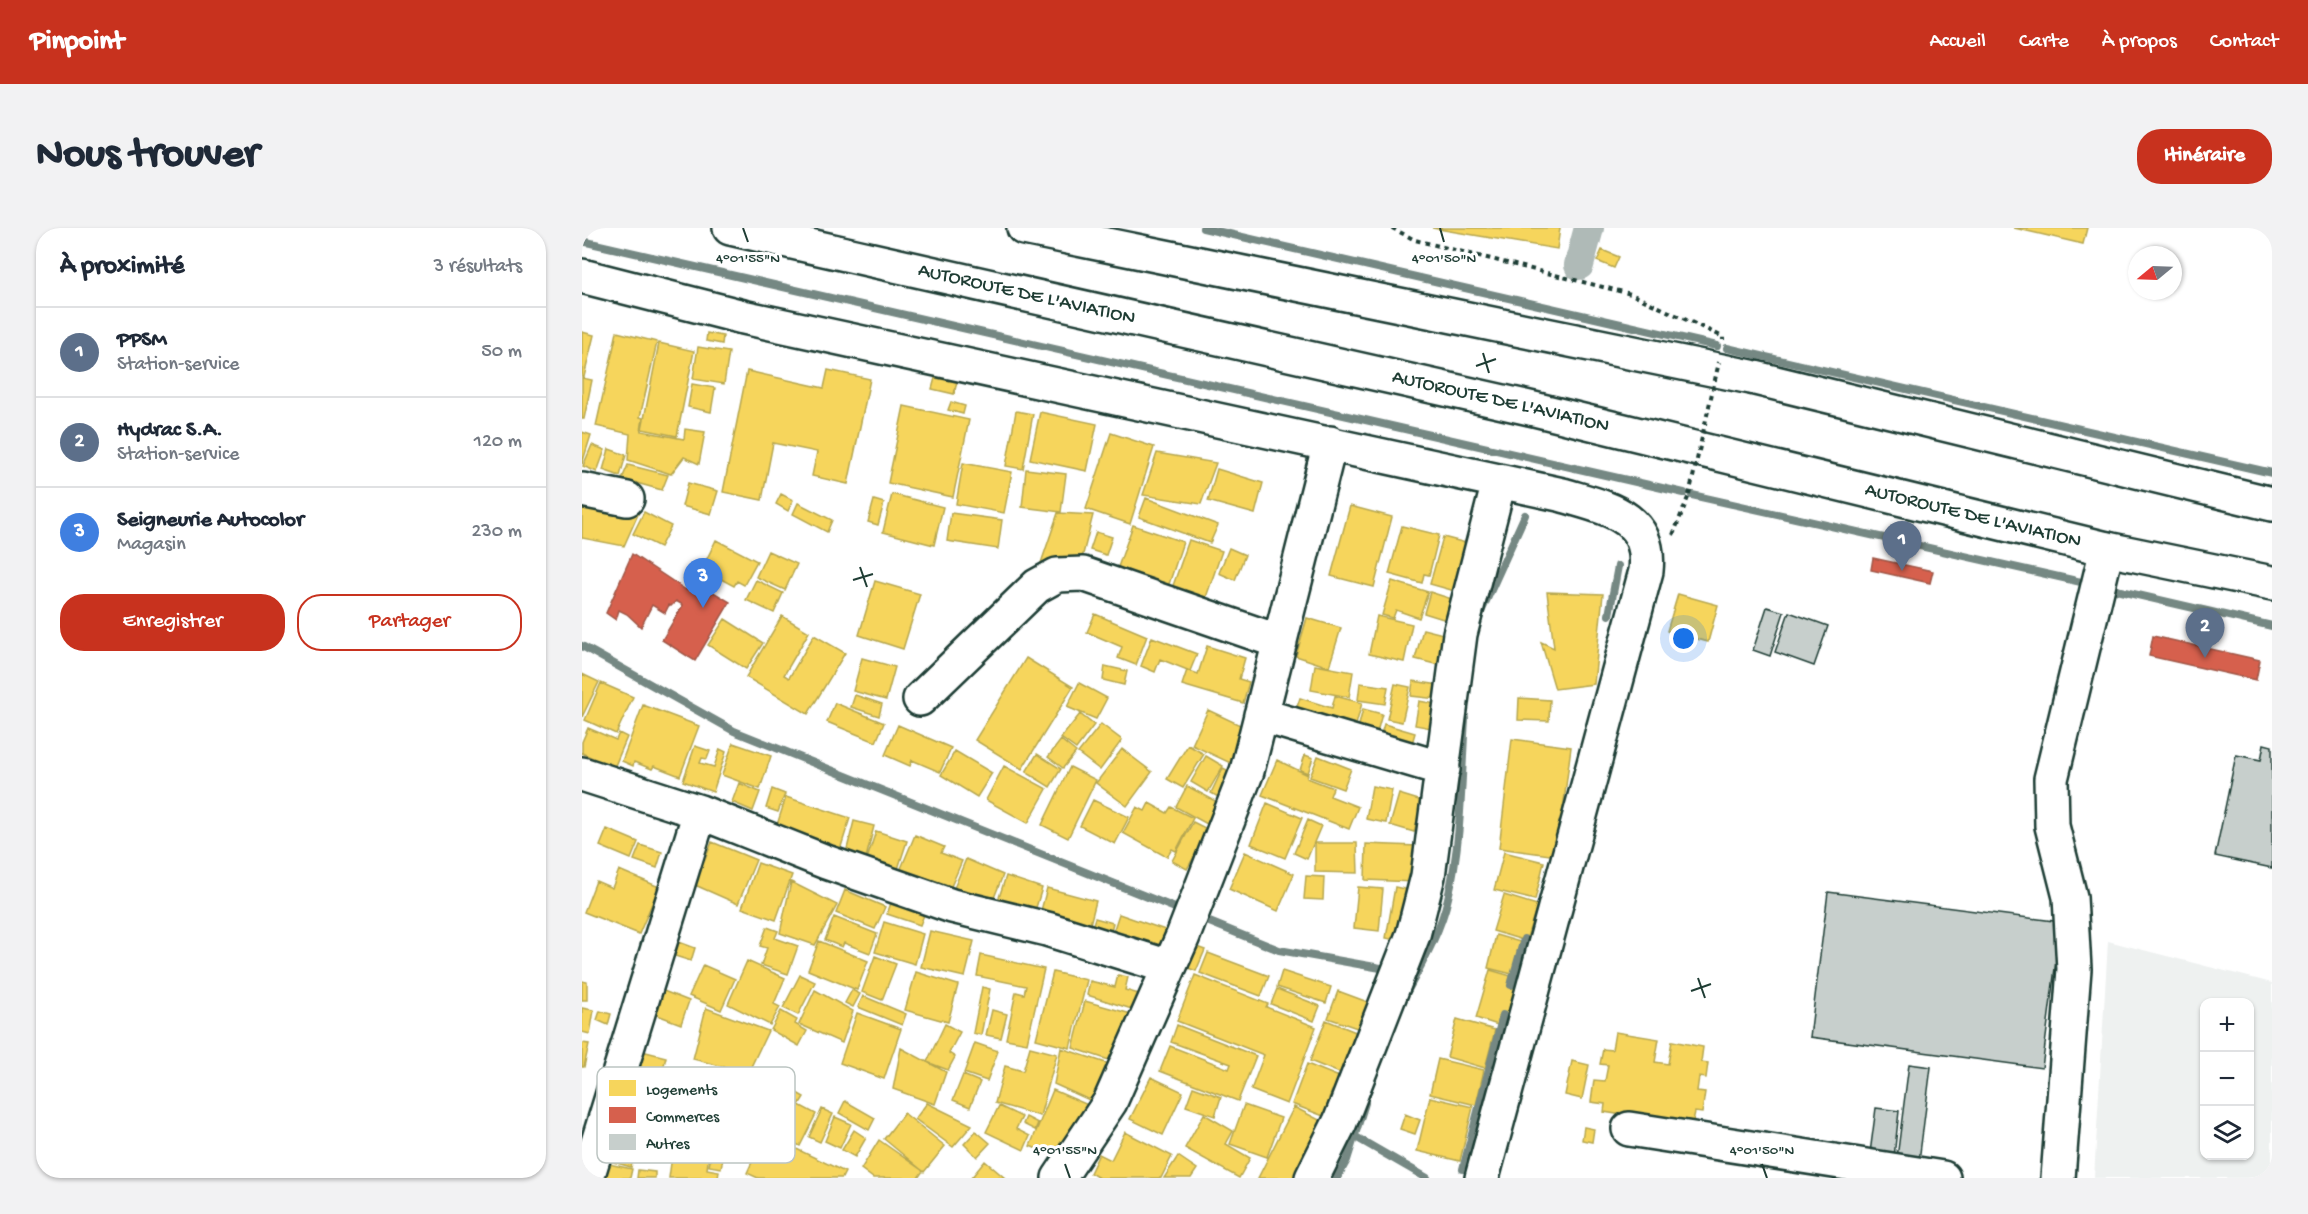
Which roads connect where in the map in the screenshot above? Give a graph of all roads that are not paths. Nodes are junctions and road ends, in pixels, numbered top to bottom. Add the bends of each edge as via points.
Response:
1 (730, 228) edge
2 (1024, 228) edge
3 (582, 276) edge
4 (1330, 443) junction
5 (1499, 482) junction
6 (582, 490) edge
7 (627, 499) dead end
8 (2272, 504) edge
9 (2107, 549) junction
10 (2272, 583) edge
11 (1280, 642) junction
12 (920, 699) dead end
13 (1261, 715) junction
14 (1443, 769) junction
15 (582, 774) edge
16 (700, 812) junction
17 (1169, 967) junction
18 (621, 1067) edge
19 (1629, 1129) dead end
20 (597, 1146) edge
21 (587, 1178) edge
22 (1059, 1178) edge
23 (1312, 1178) edge
24 (1482, 1178) edge
25 (1943, 1178) edge
26 (2058, 1178) edge

1 - 9 main road, AUTOROUTE DE L'AVIATION via 1534,409
2 - 8 main road via 1751,377
3 - 4 main road via 742,317
4 - 5 main road
4 - 11 main road
5 - 14 main road via 1460,634
5 - 24 main road via 1608,508 1630,521 1642,536 1647,555 1646,571
6 - 7 main road
9 - 10 main road, AUTOROUTE DE L'AVIATION
9 - 26 main road via 2051,779 2052,826 2070,897 2074,969
11 - 12 main road via 1083,574 1057,575 1037,586
11 - 13 main road
13 - 14 main road
13 - 17 main road via 1247,771
14 - 23 main road via 1428,876 1413,935 1341,1122
15 - 16 main road
16 - 17 main road via 952,906 1047,929
16 - 18 main road
17 - 22 main road via 1110,1102
19 - 25 main road
20 - 21 main road

